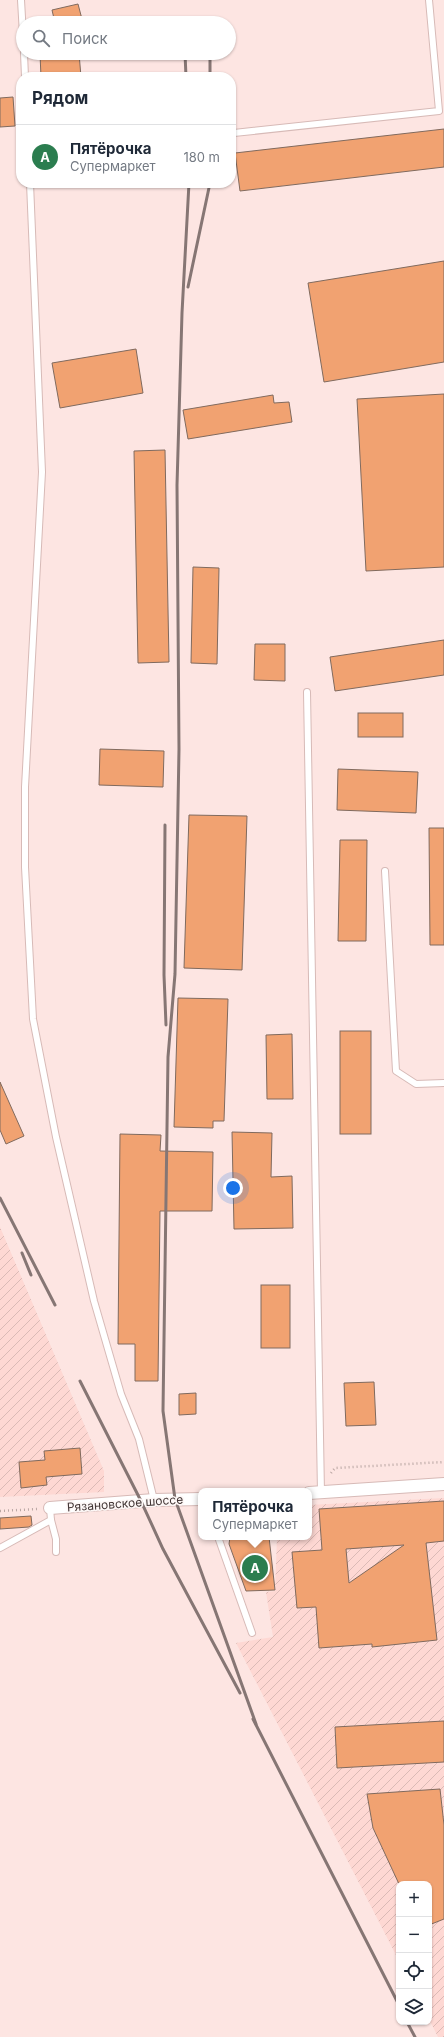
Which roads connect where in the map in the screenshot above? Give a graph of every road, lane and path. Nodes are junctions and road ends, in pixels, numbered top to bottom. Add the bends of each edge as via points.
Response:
1 (21, 0) edge
2 (429, 0) edge
3 (22, 16) edge
4 (24, 60) edge
5 (25, 72) edge
6 (236, 133) edge
7 (30, 188) edge
8 (307, 692) dead end
9 (385, 871) dead end
10 (444, 1083) edge
11 (444, 1462) edge
12 (444, 1484) edge
13 (317, 1491) edge
14 (198, 1499) edge
15 (154, 1500) junction
16 (50, 1508) junction
17 (0, 1511) edge
18 (51, 1520) junction
19 (219, 1540) edge
20 (0, 1548) edge
21 (56, 1552) dead end
22 (252, 1634) dead end

1 - 3 lane
2 - 6 lane via 439,111
4 - 5 lane
7 - 15 lane via 42,472 25,788 25,867 33,1019 56,1137 94,1301 121,1394 139,1439
8 - 13 lane
9 - 10 lane via 396,1072 416,1084
11 - 13 path via 335,1468
12 - 13 street
14 - 15 street, Рязановское шоссе
15 - 16 street, Рязановское шоссе
16 - 17 path
16 - 18 lane
18 - 20 lane
18 - 21 lane
19 - 22 lane

